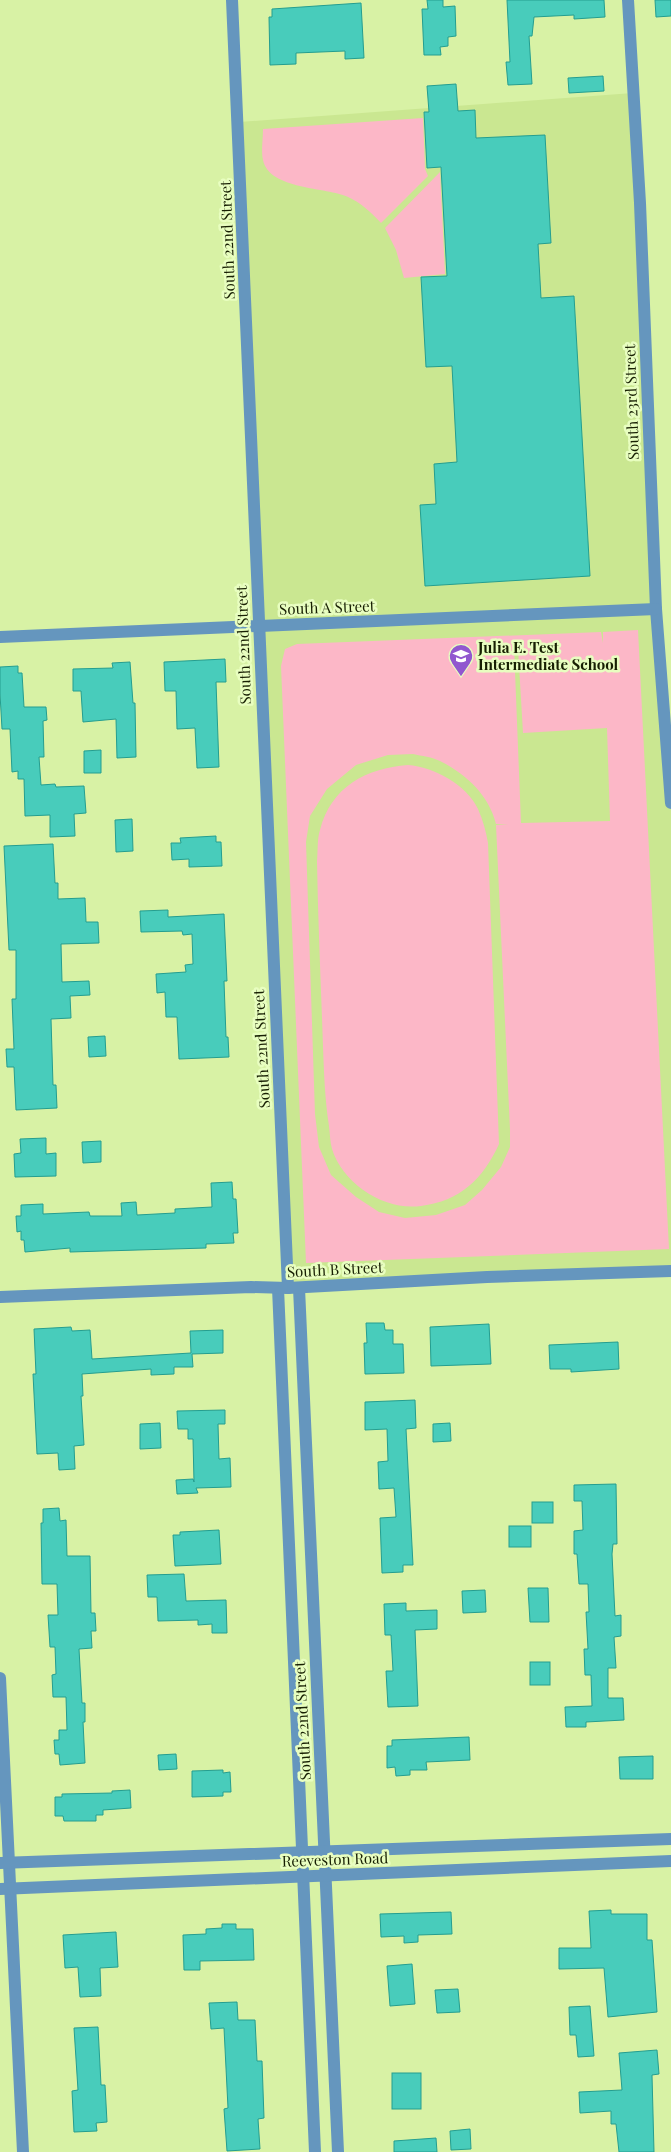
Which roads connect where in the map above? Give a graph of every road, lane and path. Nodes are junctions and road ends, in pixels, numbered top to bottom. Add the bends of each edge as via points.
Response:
1 (232, 0) edge
2 (628, 0) edge
3 (656, 609) junction
4 (258, 626) junction
5 (0, 637) edge
6 (671, 804) edge
7 (671, 1271) edge
8 (289, 1288) junction
9 (0, 1297) edge
10 (0, 1678) edge
11 (671, 1839) edge
12 (302, 1851) junction
13 (324, 1852) junction
14 (671, 1861) edge
15 (4, 1862) edge
16 (326, 1875) junction
17 (303, 1877) junction
18 (5, 1888) edge
19 (23, 2152) edge
20 (315, 2152) edge
21 (338, 2152) edge

1 - 4 street, South 22nd Street
2 - 3 street, South 23rd Street via 640,203
3 - 4 street, South A Street
3 - 6 street, South 23rd Street
4 - 5 street, South A Street
4 - 8 street, South 22nd Street
7 - 8 street, South B Street
8 - 9 street, South B Street
8 - 12 street, South 22nd Street
8 - 13 street, South 22nd Street
10 - 15 street
11 - 13 street, Reeveston Road
12 - 13 street, Reeveston Road
12 - 15 street, Reeveston Road
12 - 17 street, South 22nd Street
13 - 16 street, South 22nd Street
14 - 16 street, Reeveston Road
15 - 18 street
16 - 17 street, Reeveston Road
16 - 21 street, South 22nd Street
17 - 18 street, Reeveston Road
17 - 20 street, South 22nd Street
18 - 19 street

